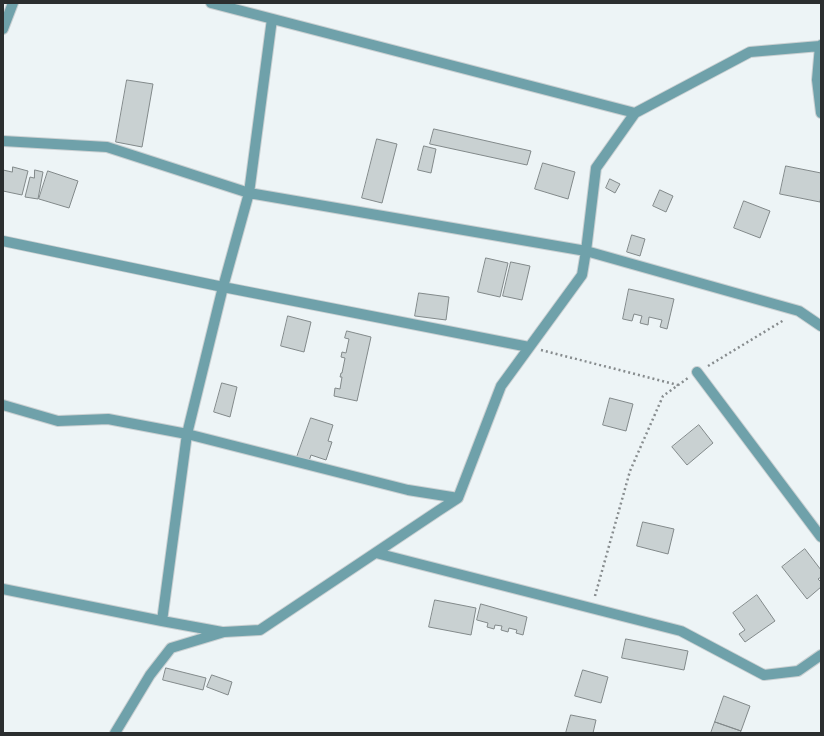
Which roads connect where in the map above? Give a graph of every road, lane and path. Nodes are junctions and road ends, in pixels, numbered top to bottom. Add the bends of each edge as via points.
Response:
1 (13, 3) edge
2 (211, 3) edge
3 (272, 19) junction
4 (3, 29) edge
5 (821, 46) edge
6 (635, 113) junction
7 (821, 113) edge
8 (3, 141) edge
9 (249, 193) junction
10 (3, 241) edge
11 (586, 251) junction
12 (223, 287) junction
13 (799, 311) junction
14 (821, 326) edge
15 (529, 347) junction
16 (697, 372) junction
17 (678, 385) junction
18 (3, 405) edge
19 (187, 434) junction
20 (458, 498) junction
21 (821, 537) edge
22 (376, 552) junction
23 (3, 588) edge
24 (591, 608) junction
25 (162, 621) junction
26 (224, 632) junction
27 (821, 655) edge
28 (115, 733) edge

1 - 4 street
2 - 3 street
3 - 6 street
3 - 9 street
5 - 6 street via 750,52
5 - 7 street via 817,80
6 - 11 street via 596,168
8 - 9 street via 107,146
9 - 11 street
9 - 12 street
10 - 12 street
11 - 13 street
11 - 15 street via 582,275
12 - 15 street
12 - 19 street
13 - 14 street
13 - 16 path
15 - 17 path
15 - 20 street via 501,386
16 - 17 path
16 - 21 street
17 - 24 path via 663,396 630,471
18 - 19 street via 58,421 108,419
19 - 20 street via 408,490
19 - 25 street
20 - 22 street
22 - 24 street
22 - 26 street via 260,630
23 - 25 street
24 - 27 street via 681,631 764,675 798,671
25 - 26 street
26 - 28 street via 171,648 150,675

